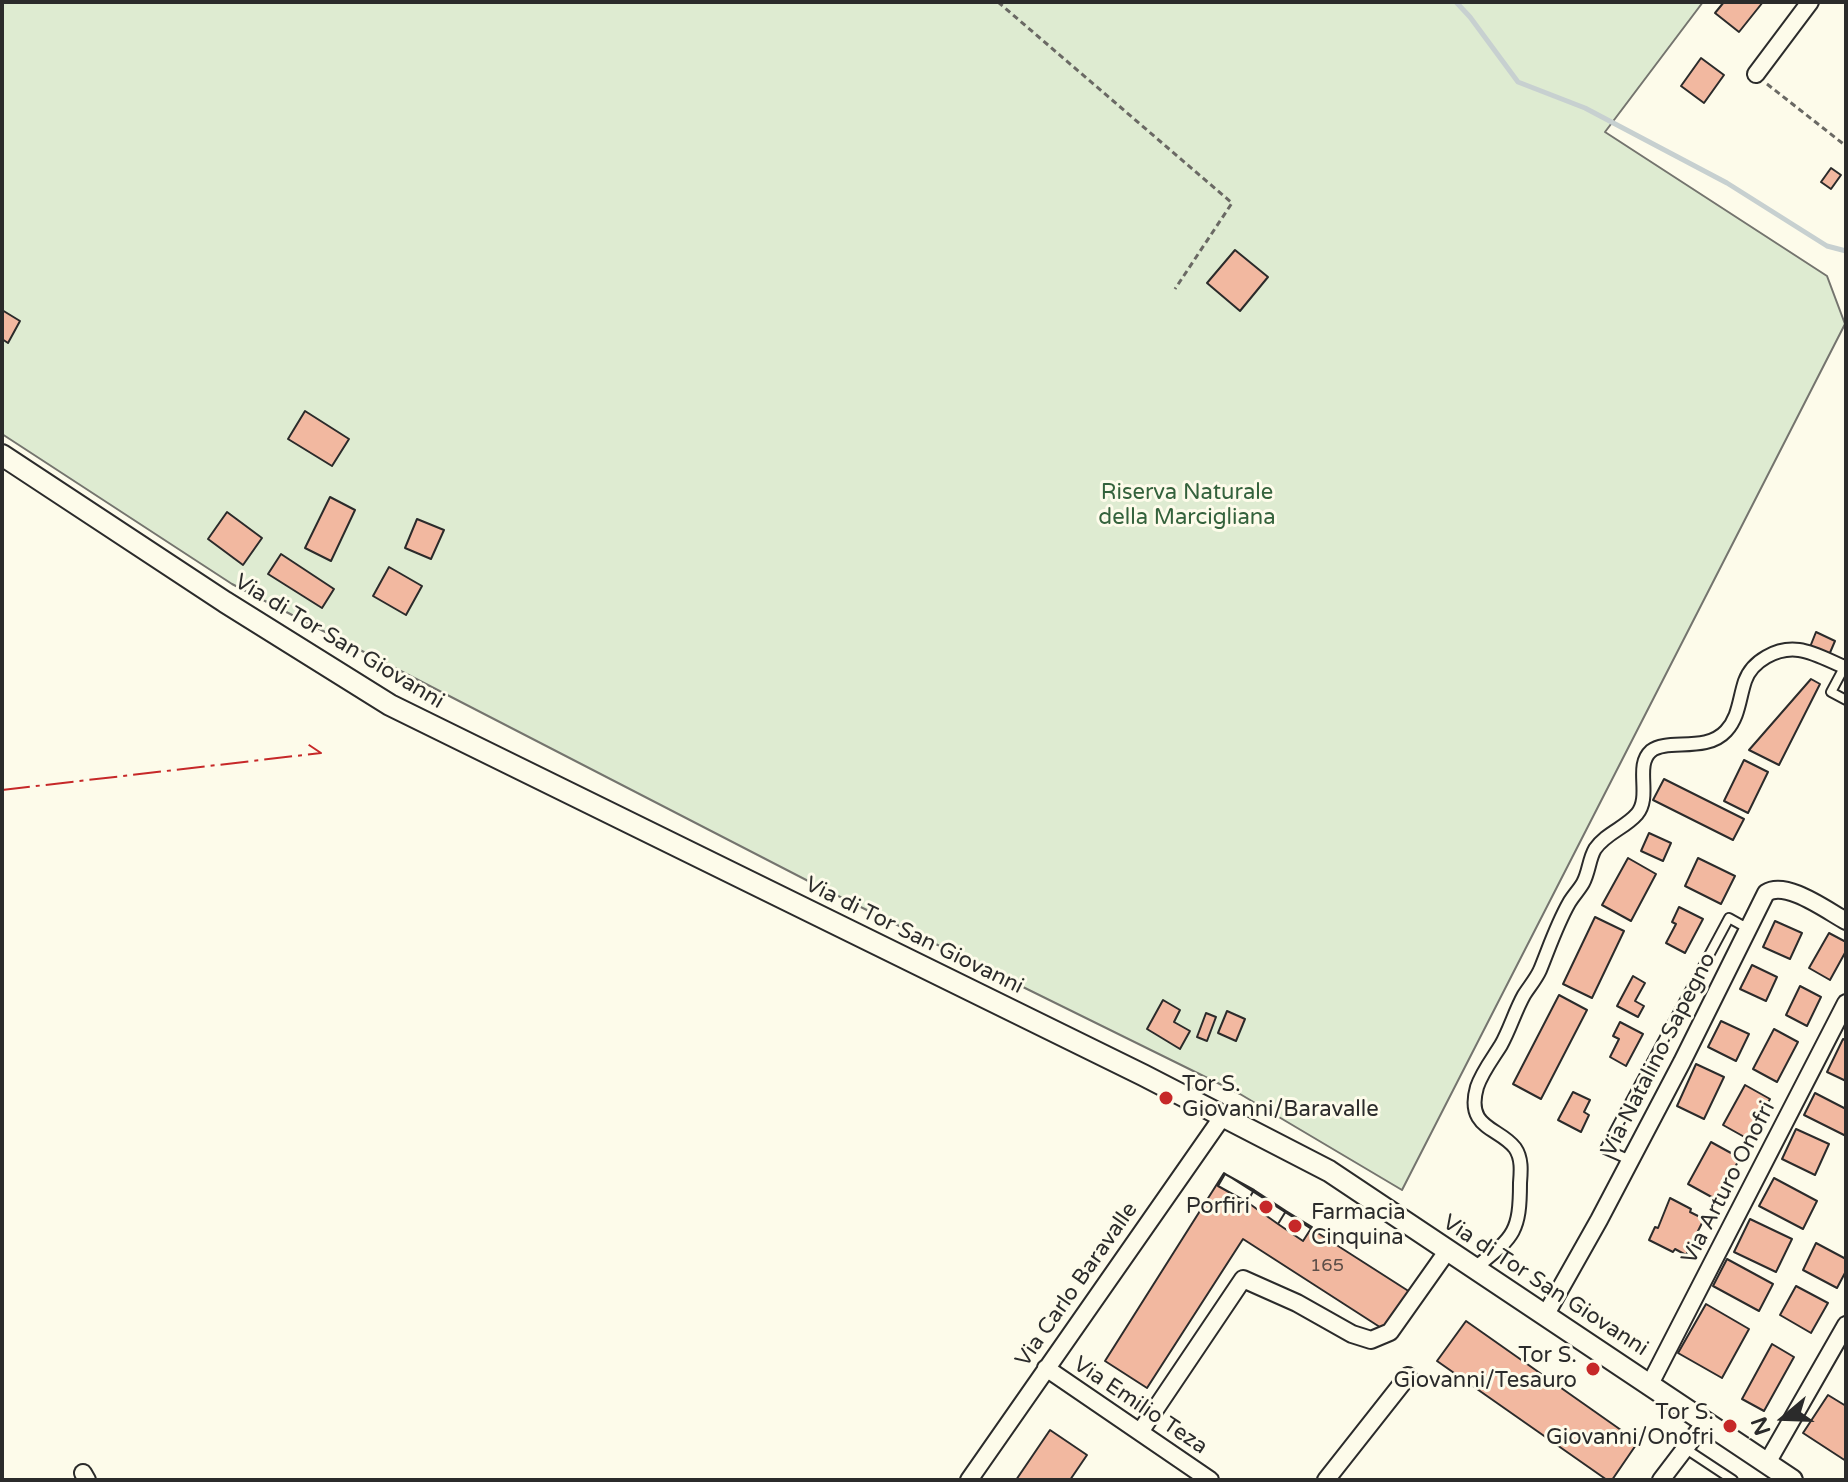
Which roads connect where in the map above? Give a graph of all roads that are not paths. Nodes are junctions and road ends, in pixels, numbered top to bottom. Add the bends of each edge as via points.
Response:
1 (1810, 2) edge
2 (1756, 74) road end
3 (2, 455) edge
4 (1845, 665) edge
5 (1846, 700) edge
6 (1846, 921) edge
7 (1747, 928) junction
8 (1846, 1003) edge
9 (1223, 1116) junction
10 (1630, 1160) junction
11 (1448, 1250) junction
12 (1475, 1268) junction
13 (1546, 1314) junction
14 (1846, 1325) edge
15 (1046, 1368) junction
16 (1408, 1376) dead end
17 (1650, 1384) junction
18 (1706, 1421) junction
19 (1140, 1432) junction
20 (1685, 1448) junction
21 (1767, 1463) junction
22 (969, 1480) edge
23 (1210, 1480) edge
24 (1326, 1480) edge
25 (1661, 1480) edge
26 (1733, 1480) edge
27 (1792, 1480) edge

1 - 2 street
3 - 9 street, Via di Tor San Giovanni via 390,705
4 - 5 lane via 1831,692
4 - 12 street via 1797,649 1779,651 1754,665 1735,719 1724,733 1698,744 1661,747 1648,755 1640,810 1593,851 1585,879 1539,972 1479,1080 1477,1113 1487,1128 1512,1144 1521,1160 1514,1232
6 - 7 street, Via Natalino Sapegno via 1796,894 1773,888 1763,896
7 - 10 street, Via Natalino Sapegno
7 - 10 lane via 1729,918 1605,1149
8 - 17 street, Via Arturo Onofri
9 - 11 street, Via di Tor San Giovanni via 1329,1171
9 - 15 street, Via Carlo Baravalle
10 - 13 street, Via Natalino Sapegno
11 - 12 street, Via di Tor San Giovanni
11 - 19 street via 1390,1332 1371,1340 1243,1279
12 - 13 street, Via di Tor San Giovanni
13 - 17 street, Via di Tor San Giovanni
14 - 21 street
15 - 19 street, Via Emilio Teza
15 - 22 street, Via Carlo Baravalle
16 - 24 street
17 - 18 street, Via di Tor San Giovanni
18 - 20 street
18 - 21 street, Via di Tor San Giovanni
19 - 23 street, Via Emilio Teza
20 - 25 street
20 - 26 lane
21 - 27 street, Via di Tor San Giovanni

